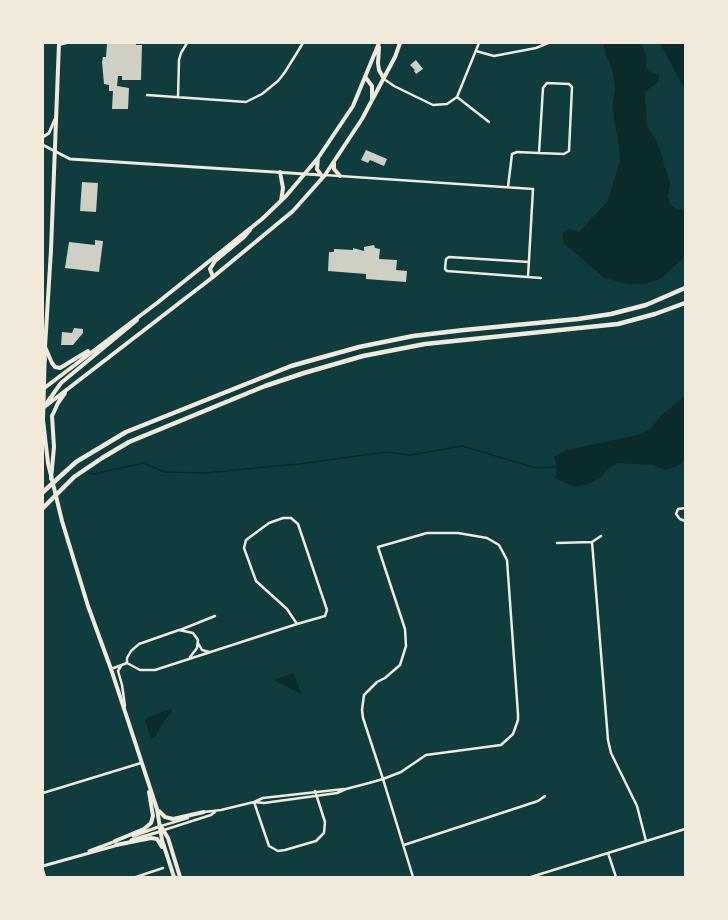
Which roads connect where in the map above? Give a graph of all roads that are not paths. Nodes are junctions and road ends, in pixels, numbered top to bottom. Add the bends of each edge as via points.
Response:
1 (66, 43) edge
2 (187, 43) edge
3 (303, 43) edge
4 (379, 43) edge
5 (400, 43) edge
6 (479, 43) edge
7 (548, 43) edge
8 (59, 44) edge
9 (476, 51) junction
10 (366, 78) junction
11 (384, 79) junction
12 (147, 95) dead end
13 (457, 96) junction
14 (178, 97) junction
15 (371, 104) junction
16 (56, 118) junction
17 (489, 122) dead end
18 (43, 137) edge
19 (43, 145) edge
20 (55, 152) junction
21 (539, 152) junction
22 (318, 158) junction
23 (334, 161) junction
24 (280, 172) junction
25 (305, 174) junction
26 (323, 175) junction
27 (340, 176) junction
28 (508, 187) junction
29 (280, 201) junction
30 (255, 224) junction
31 (529, 262) junction
32 (213, 277) junction
33 (528, 277) junction
34 (540, 278) dead end
35 (685, 288) edge
36 (157, 303) junction
37 (685, 303) edge
38 (102, 342) junction
39 (44, 348) edge
40 (44, 361) edge
41 (71, 386) junction
42 (44, 388) edge
43 (43, 407) edge
44 (44, 440) edge
45 (51, 478) junction
46 (43, 492) edge
47 (44, 507) edge
48 (685, 508) edge
49 (685, 521) edge
50 (602, 536) dead end
51 (592, 542) junction
52 (557, 543) dead end
53 (215, 616) dead end
54 (297, 624) junction
55 (179, 630) junction
56 (198, 643) junction
57 (213, 651) junction
58 (189, 659) junction
59 (127, 663) junction
60 (121, 666) junction
61 (111, 669) junction
62 (126, 717) junction
63 (141, 763) junction
64 (383, 779) junction
65 (149, 786) junction
66 (346, 789) junction
67 (315, 791) junction
68 (43, 793) edge
69 (317, 796) junction
70 (545, 796) dead end
71 (254, 802) junction
72 (157, 808) junction
73 (204, 812) junction
74 (215, 812) junction
75 (161, 826) junction
76 (685, 829) edge
77 (163, 831) junction
78 (646, 841) junction
79 (116, 843) junction
80 (404, 845) junction
81 (608, 853) junction
82 (43, 866) edge
83 (163, 868) dead end
84 (43, 870) edge
85 (45, 877) edge
86 (136, 877) edge
87 (174, 877) edge
88 (180, 877) edge
89 (413, 877) edge
90 (532, 877) edge
91 (616, 877) edge

1 - 8 street
2 - 14 street via 179,60
3 - 14 street via 285,72 268,89 253,99 240,102
4 - 10 main road
4 - 11 main road via 378,63
5 - 11 main road
6 - 9 street
7 - 9 street via 536,48 494,56
8 - 16 main road
9 - 13 street
10 - 15 main road via 372,86
10 - 22 main road via 352,106
11 - 13 street via 433,105 447,104
11 - 15 main road
12 - 14 street
13 - 17 street
15 - 23 main road
16 - 18 street
16 - 20 main road
19 - 20 street
20 - 24 street via 75,159
20 - 39 main road
21 - 21 street via 544,88 547,83 569,84 572,87 569,151 564,154
21 - 28 street via 512,154
22 - 25 main road
22 - 26 main road via 317,169
23 - 26 main road
23 - 27 main road via 334,169
24 - 25 street
24 - 29 main road via 283,188
25 - 26 street
25 - 29 main road
26 - 27 street
26 - 32 main road via 293,211
27 - 28 street
28 - 31 street via 533,189
29 - 30 main road
30 - 32 main road via 244,237 215,261 210,269
30 - 36 main road
31 - 33 street
31 - 33 street via 449,257 446,259 445,269
32 - 41 main road
33 - 34 street
35 - 46 highway via 646,305 605,315 426,334 319,358 253,380 135,428 94,450
36 - 38 main road
36 - 43 main road via 61,383
37 - 47 highway via 618,324 425,344 322,367 265,386 115,450 74,478
38 - 39 main road via 60,368 54,365
38 - 42 main road
39 - 40 main road
40 - 42 main road
41 - 43 main road
41 - 45 main road via 52,416 54,448
42 - 43 main road
43 - 44 main road
44 - 45 main road
45 - 61 main road via 88,606
48 - 49 street via 678,509 676,514
50 - 51 street
51 - 52 street
51 - 78 street via 608,740 611,753 632,792
53 - 55 street
54 - 54 street via 287,609 256,581 244,548 246,540 269,523 283,518 292,518 298,524 327,610 325,616
54 - 57 street
55 - 56 street via 193,633
55 - 59 street via 138,644 131,651
56 - 57 street via 203,651
56 - 58 street
57 - 58 street
58 - 59 street via 150,671 140,670
59 - 60 street
60 - 61 street
60 - 62 street via 118,671
61 - 62 main road
62 - 63 main road
63 - 65 main road
63 - 68 street
64 - 64 street via 363,718 362,703 364,694 400,665 406,639 378,547 417,535 437,532 483,537 499,545 506,560 518,714 513,734 501,745 426,755 401,772
64 - 66 street
64 - 80 street
65 - 72 main road
65 - 79 main road via 151,823
66 - 67 street
66 - 69 street
67 - 69 street
67 - 71 street via 263,798
69 - 71 street
69 - 71 street via 325,828 322,837 278,851 270,846
70 - 80 street via 538,801
71 - 74 street
72 - 73 main road via 165,817 173,819
72 - 75 main road
73 - 74 street
73 - 75 street
74 - 77 street
75 - 77 main road
75 - 79 street
76 - 78 street
77 - 79 street
77 - 87 main road via 162,840
77 - 88 main road
78 - 81 street
79 - 82 street
79 - 87 main road via 157,839 161,843
80 - 89 street
81 - 90 street
81 - 91 street
83 - 86 street
84 - 85 street

